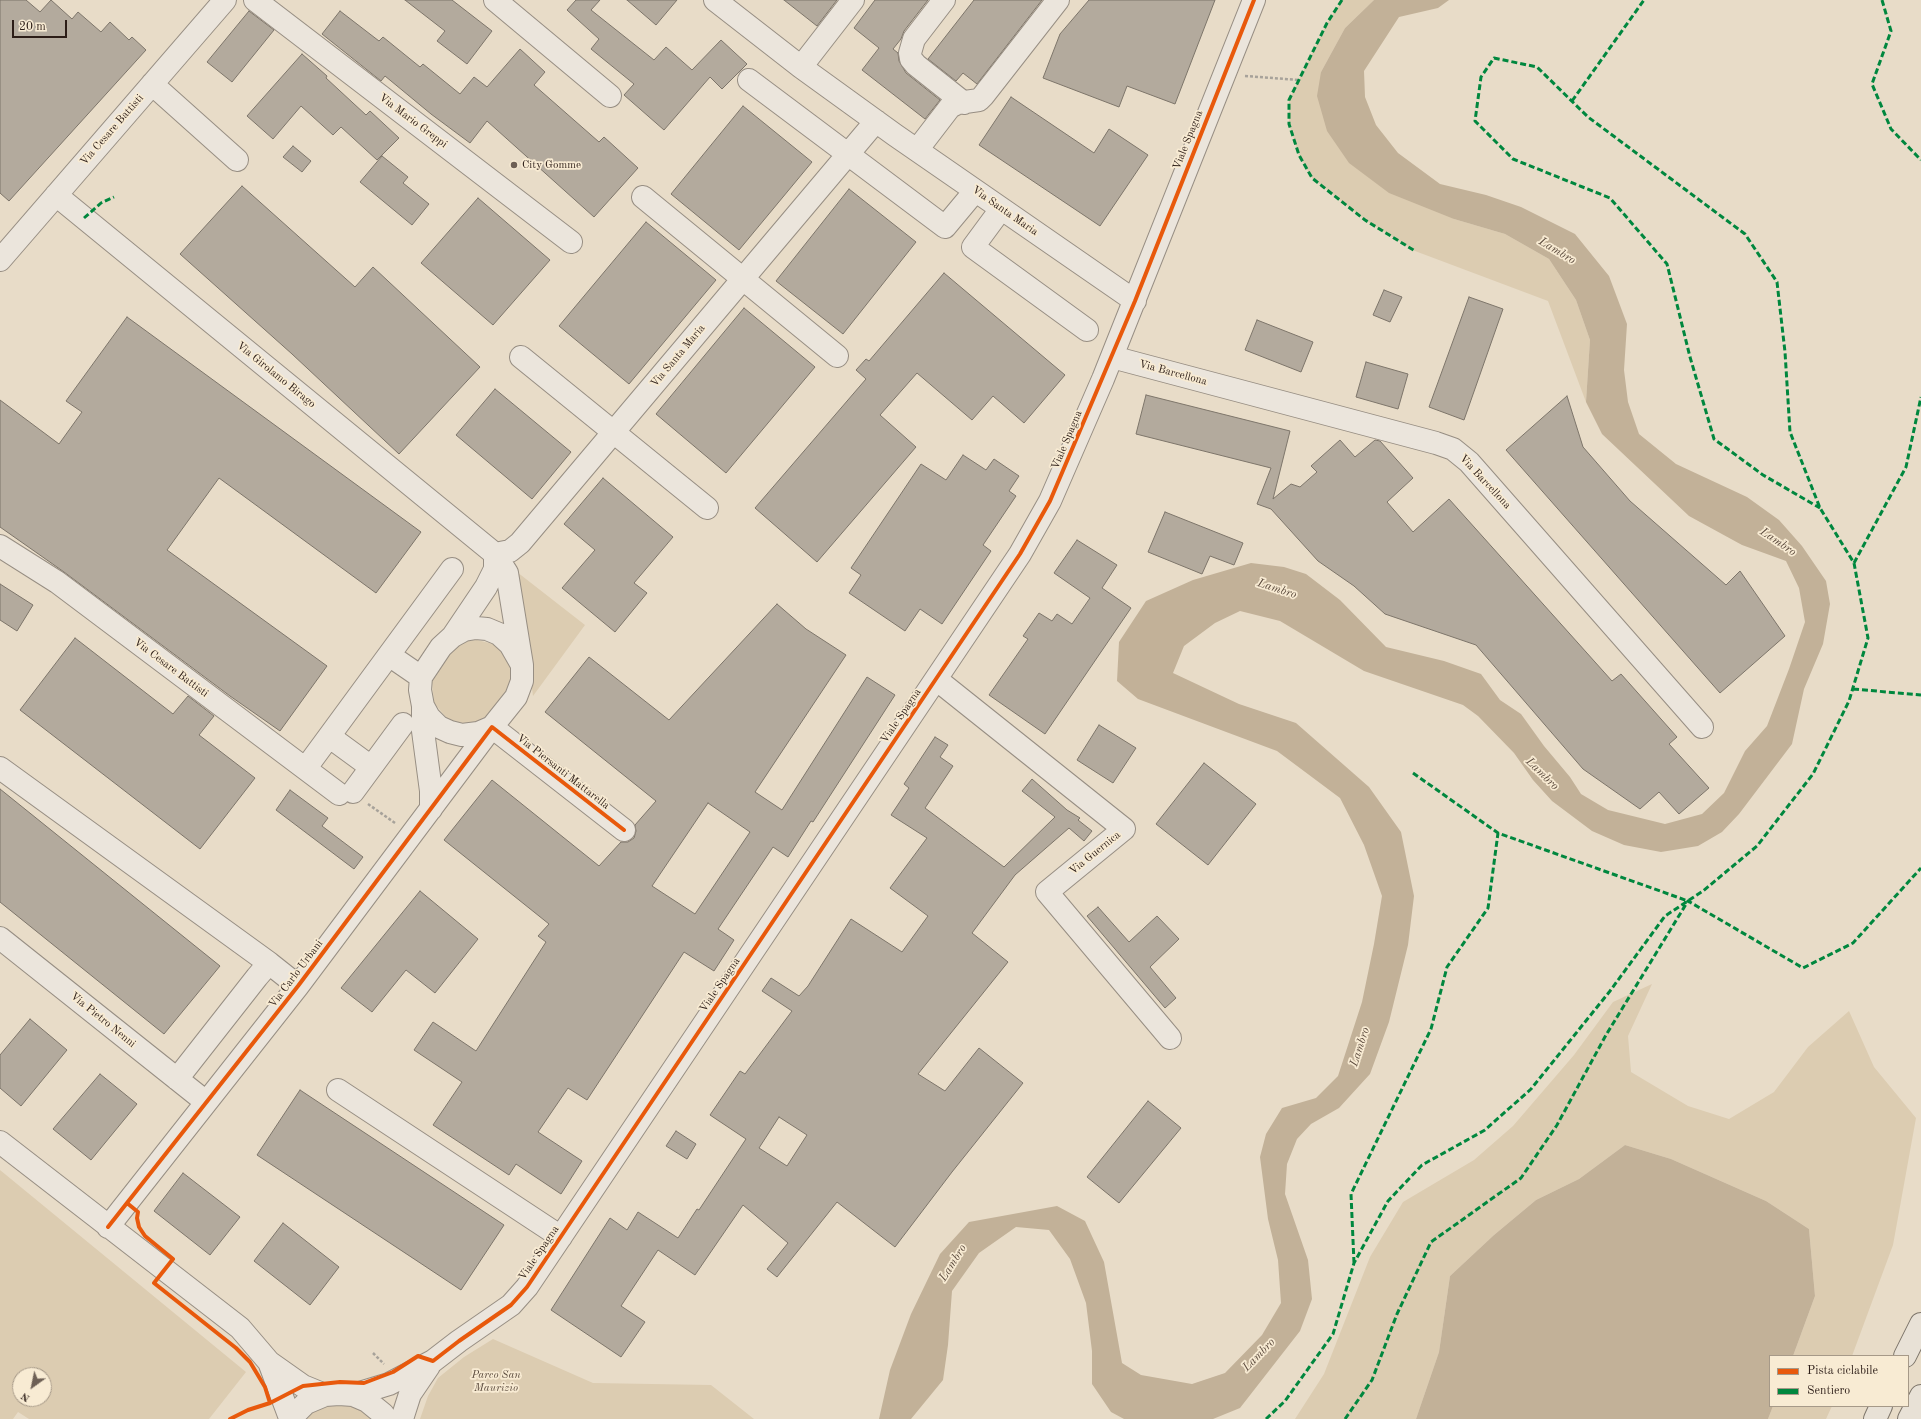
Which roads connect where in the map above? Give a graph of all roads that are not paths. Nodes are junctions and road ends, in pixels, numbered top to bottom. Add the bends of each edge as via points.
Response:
1 (225, 0) edge
2 (255, 0) edge
3 (495, 0) edge
4 (715, 0) edge
5 (852, 0) edge
6 (944, 0) edge
7 (1058, 0) edge
8 (1254, 0) edge
9 (801, 67) junction
10 (749, 80) dead end
11 (152, 84) junction
12 (610, 96) dead end
13 (964, 103) junction
14 (876, 121) junction
15 (917, 150) junction
16 (848, 154) junction
17 (237, 160) dead end
18 (975, 191) junction
19 (56, 195) junction
20 (643, 198) dead end
21 (1001, 209) junction
22 (571, 242) dead end
23 (0, 260) edge
24 (743, 279) junction
25 (1134, 301) junction
26 (1087, 330) dead end
27 (837, 356) dead end
28 (520, 357) dead end
29 (1112, 357) junction
30 (613, 432) junction
31 (707, 508) dead end
32 (0, 546) edge
33 (495, 554) junction
34 (452, 569) dead end
35 (453, 636) junction
36 (389, 655) junction
37 (522, 665) junction
38 (421, 677) junction
39 (936, 679) junction
40 (423, 706) junction
41 (403, 724) dead end
42 (492, 727) junction
43 (1702, 727) dead end
44 (330, 737) junction
45 (311, 762) dead end
46 (371, 767) junction
47 (0, 768) edge
48 (431, 809) junction
49 (624, 830) dead end
50 (0, 938) edge
51 (270, 963) junction
52 (298, 986) junction
53 (1170, 1038) dead end
54 (177, 1079) junction
55 (338, 1090) dead end
56 (206, 1102) junction
57 (0, 1142) edge
58 (108, 1227) junction
59 (561, 1237) junction
60 (1921, 1324) edge
61 (1906, 1355) edge
62 (433, 1361) junction
63 (268, 1362) junction
64 (325, 1395) junction
65 (352, 1395) junction
66 (1921, 1396) edge
67 (1881, 1407) edge
68 (290, 1419) edge
69 (386, 1419) edge
70 (402, 1419) edge
71 (1875, 1419) edge
72 (1910, 1419) edge

1 - 11 street, Via Cesare Battisti
2 - 22 street, Via Mario Greppi
3 - 12 street
4 - 9 street, Via Santa Maria
5 - 9 street
6 - 13 street via 914,39 911,59
7 - 13 street via 983,96 979,100
8 - 25 street, Viale Spagna
9 - 14 street, Via Santa Maria
10 - 16 street
11 - 17 street
11 - 19 street, Via Cesare Battisti
13 - 15 street via 950,106
14 - 15 street, Via Santa Maria
14 - 16 street, Via Santa Maria
15 - 18 street, Via Santa Maria
16 - 18 street via 945,227
16 - 24 street, Via Santa Maria
18 - 21 street, Via Santa Maria
19 - 23 street, Via Cesare Battisti
19 - 33 street, Via Girolamo Birago
20 - 24 street
21 - 25 street, Via Santa Maria
21 - 26 street via 973,247
24 - 27 street
24 - 30 street, Via Santa Maria
25 - 29 street, Viale Spagna
28 - 30 street
29 - 39 street, Viale Spagna via 1050,501 1020,554
29 - 43 street, Via Barcellona via 1453,449 1469,462
30 - 31 street
30 - 33 street, Via Santa Maria via 520,543 510,551
32 - 46 street, Via Cesare Battisti via 57,582 346,793
33 - 35 street via 495,569 486,587
33 - 37 street, Via Girolamo Birago via 507,573
34 - 36 street
35 - 37 street via 464,630 476,628 499,634 510,644
35 - 38 street via 441,646
36 - 38 street
36 - 44 street
37 - 42 street via 522,682 516,697
38 - 40 street
39 - 53 street, Via Guernica via 1124,830 1047,892
39 - 59 street, Viale Spagna
40 - 42 street via 429,717 450,732 473,733
40 - 48 street via 423,731 432,791
41 - 46 street
42 - 48 street, Via Carlo Urbani
42 - 49 street, Via Piersanti Mattarella
44 - 45 street
44 - 46 street
47 - 51 street
48 - 52 street, Via Carlo Urbani
50 - 54 street, Via Pietro Nenni
51 - 52 street
51 - 54 street
52 - 56 street, Via Carlo Urbani
54 - 56 street, Via Pietro Nenni
55 - 59 street
56 - 58 street, Via Carlo Urbani
57 - 58 street
58 - 63 street via 240,1328
59 - 62 street, Viale Spagna via 512,1305
60 - 61 highway
62 - 65 street, Viale Spagna via 389,1384
62 - 70 street, Viale Spagna via 410,1394
63 - 64 street via 303,1386
63 - 68 street
64 - 65 street
64 - 68 street via 306,1403
65 - 69 street via 367,1401
66 - 72 highway
67 - 71 highway

